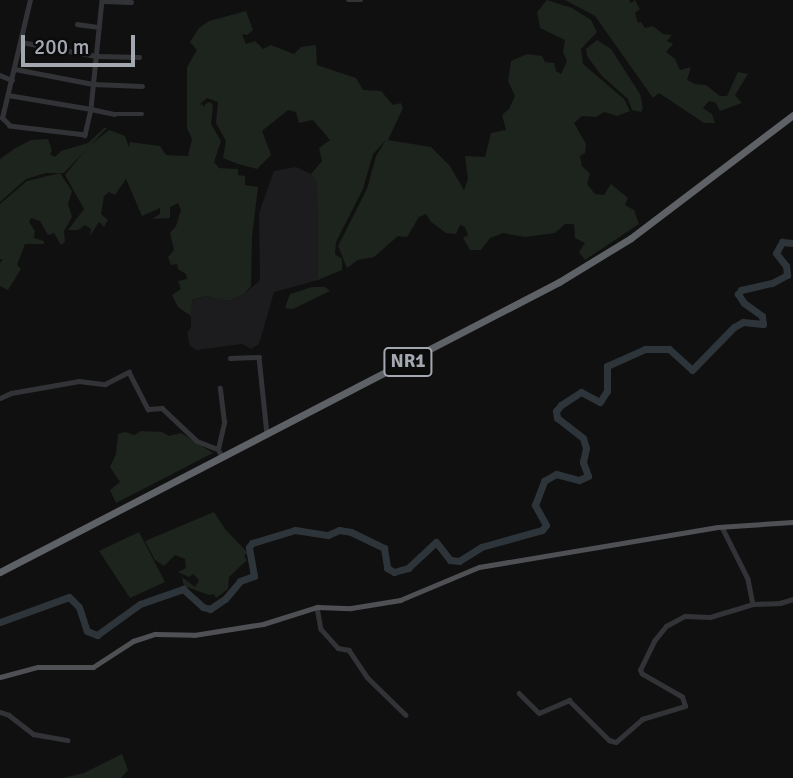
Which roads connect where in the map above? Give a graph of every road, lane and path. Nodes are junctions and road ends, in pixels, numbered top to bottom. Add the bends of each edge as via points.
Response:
1 (30, 0) edge
2 (348, 0) edge
3 (361, 0) edge
4 (102, 1) edge
5 (131, 2) dead end
6 (77, 24) dead end
7 (99, 27) junction
8 (21, 42) junction
9 (96, 56) junction
10 (139, 57) dead end
11 (15, 69) junction
12 (0, 75) edge
13 (12, 80) junction
14 (93, 84) junction
15 (142, 86) dead end
16 (8, 95) junction
17 (2, 106) edge
18 (90, 109) junction
19 (142, 114) dead end
20 (793, 115) edge
21 (230, 358) dead end
22 (220, 388) dead end
23 (0, 398) edge
24 (267, 435) junction
25 (220, 453) junction
26 (793, 522) edge
27 (722, 527) junction
28 (0, 572) edge
29 (793, 599) edge
30 (753, 604) junction
31 (317, 607) junction
32 (0, 677) edge
33 (519, 693) dead end
34 (0, 712) edge
35 (406, 715) dead end
36 (68, 740) dead end

1 - 8 street
2 - 3 street
4 - 5 street
4 - 7 street
6 - 7 street
7 - 9 street
8 - 9 street
8 - 11 street
9 - 10 street
9 - 14 street
11 - 13 street
11 - 14 street
12 - 13 street
13 - 16 street
14 - 15 street
14 - 18 street
16 - 17 street
16 - 18 street
17 - 18 street via 2,118 10,126 83,136
18 - 19 street
20 - 24 highway, NR1 via 668,212 592,263
21 - 24 street via 259,357
22 - 25 street via 224,422
23 - 25 street via 65,383 105,384 129,372 148,409 160,407 197,441
24 - 25 highway, NR1
25 - 28 highway, NR1
26 - 27 main road
27 - 30 street via 748,579
27 - 31 main road via 479,567 400,600 351,608
29 - 30 street
30 - 33 street via 720,615 678,618 662,630 640,670 682,697 685,706 642,719 616,742 569,700 539,713
31 - 32 main road via 263,624 194,635 145,636 93,667 38,667
31 - 35 street via 325,634 338,648 350,651 367,677
34 - 36 street via 33,734

